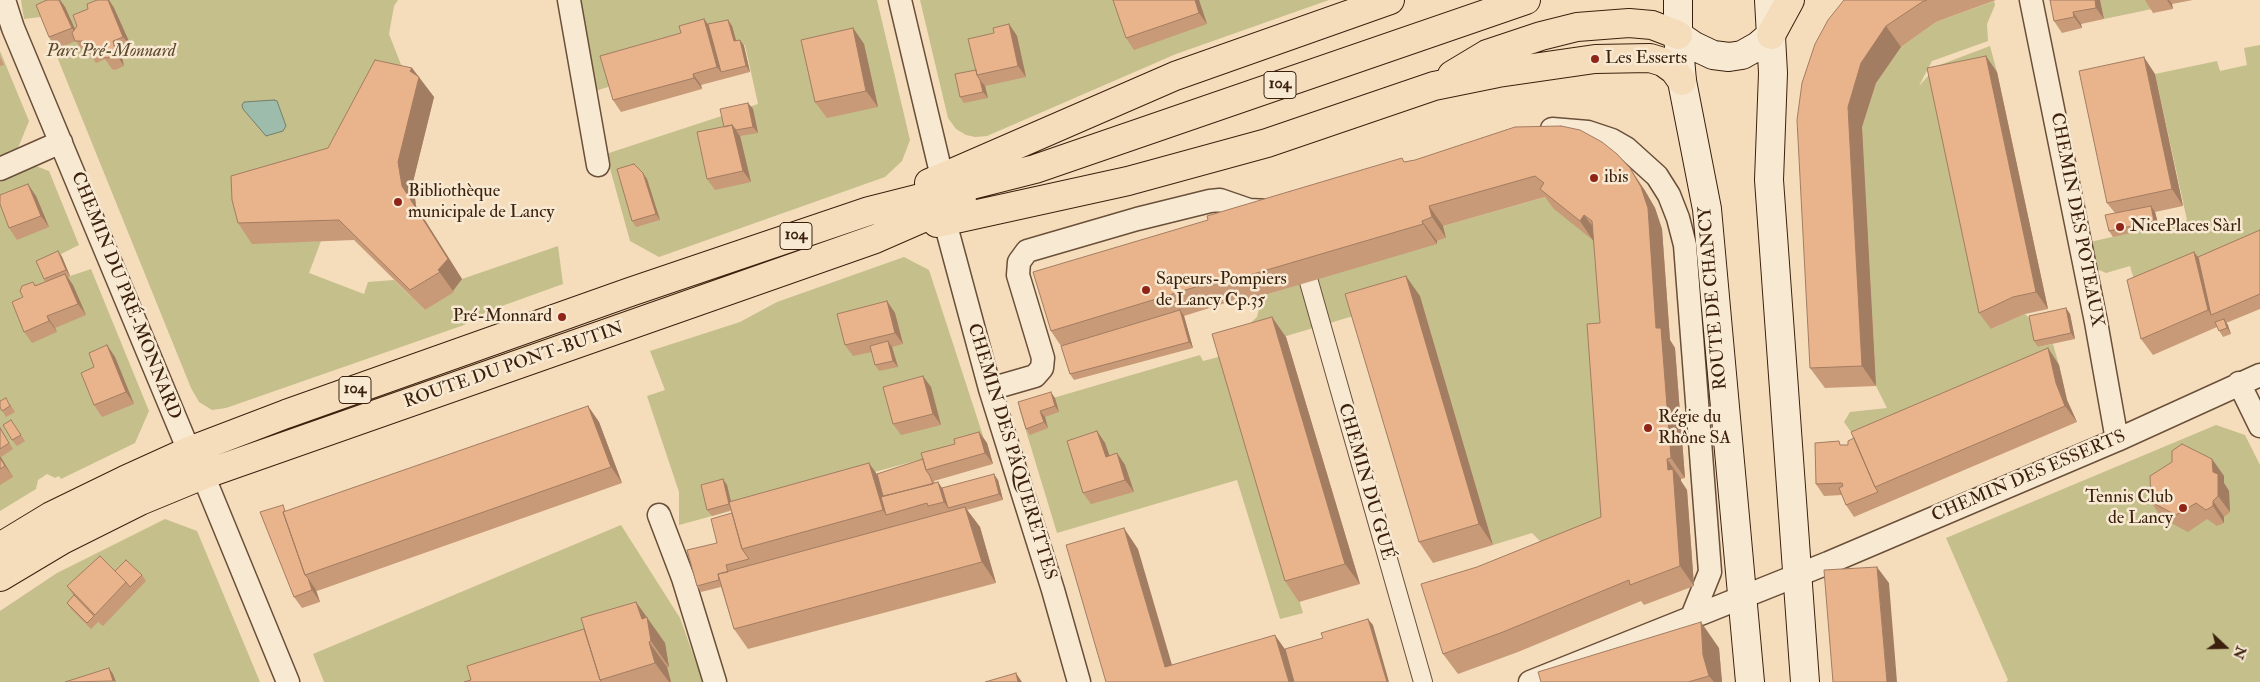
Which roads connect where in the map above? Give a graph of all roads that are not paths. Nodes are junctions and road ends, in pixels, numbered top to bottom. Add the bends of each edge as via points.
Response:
1 (4, 0) edge
2 (569, 0) edge
3 (900, 0) edge
4 (1390, 0) edge
5 (1526, 0) edge
6 (1678, 0) edge
7 (1769, 0) edge
8 (1790, 0) edge
9 (2031, 0) edge
10 (1678, 35) junction
11 (1771, 35) junction
12 (1682, 82) junction
13 (1434, 86) junction
14 (1534, 132) edge
15 (61, 142) junction
16 (598, 165) dead end
17 (0, 169) edge
18 (1034, 169) junction
19 (942, 177) junction
20 (1285, 206) edge
21 (869, 211) junction
22 (945, 222) junction
23 (875, 239) junction
24 (1308, 282) edge
25 (2260, 375) edge
26 (2239, 384) junction
27 (990, 389) junction
28 (2260, 426) edge
29 (2117, 440) junction
30 (188, 451) junction
31 (203, 475) junction
32 (659, 515) dead end
33 (0, 547) edge
34 (1796, 576) junction
35 (0, 577) edge
36 (1741, 599) junction
37 (1691, 620) junction
38 (288, 682) edge
39 (714, 682) edge
40 (1079, 682) edge
41 (1423, 682) edge
42 (1530, 682) edge
43 (1750, 682) edge
44 (1805, 682) edge

1 - 15 street, CHEMIN DU PRÉ-MONNARD via 6,12
2 - 16 street
3 - 19 street
4 - 19 main road via 1175,76
5 - 18 main road, ROUTE DU PONT-BUTIN / 104
6 - 10 main road, ROUTE DE CHANCY
7 - 11 main road
8 - 11 main road
9 - 29 street, CHEMIN DES POTEAUX
10 - 11 main road via 1713,55 1729,57 1742,55
10 - 12 main road, ROUTE DE CHANCY
10 - 13 main road via 1652,25 1629,23 1576,27 1487,54
11 - 34 main road via 1773,81 1769,180
12 - 13 main road via 1663,62 1626,57 1557,63
12 - 36 main road, ROUTE DE CHANCY via 1707,209
13 - 22 main road via 1267,143 1090,191
14 - 37 street via 1556,128 1588,132 1626,148 1657,176 1678,218 1685,244 1710,572
15 - 17 street
15 - 30 street, CHEMIN DU PRÉ-MONNARD
18 - 21 main road, ROUTE DU PONT-BUTIN / 104
18 - 23 main road, ROUTE DU PONT-BUTIN / 104
19 - 21 main road
20 - 27 street via 1268,211 1249,210 1220,200 1027,251 1019,262 1018,276 1043,358 1042,368 1035,376
21 - 30 main road, ROUTE DU PONT-BUTIN / 104 via 630,292
22 - 23 main road
22 - 27 street, CHEMIN DES PÂQUERETTES
23 - 31 main road, ROUTE DU PONT-BUTIN / 104
24 - 41 street, CHEMIN DU GUÉ
25 - 26 street, CHEMIN DES ESSERTS
26 - 28 street
26 - 29 street, CHEMIN DES ESSERTS
27 - 40 street, CHEMIN DES PÂQUERETTES
29 - 34 street, CHEMIN DES ESSERTS
30 - 33 main road, ROUTE DU PONT-BUTIN / 104 via 51,516
31 - 35 main road, ROUTE DU PONT-BUTIN / 104 via 140,501 62,540
31 - 38 street
32 - 39 street via 683,578
34 - 36 street, CHEMIN DES ESSERTS
34 - 44 main road
36 - 37 street
36 - 43 main road, ROUTE DE CHANCY
37 - 42 street

